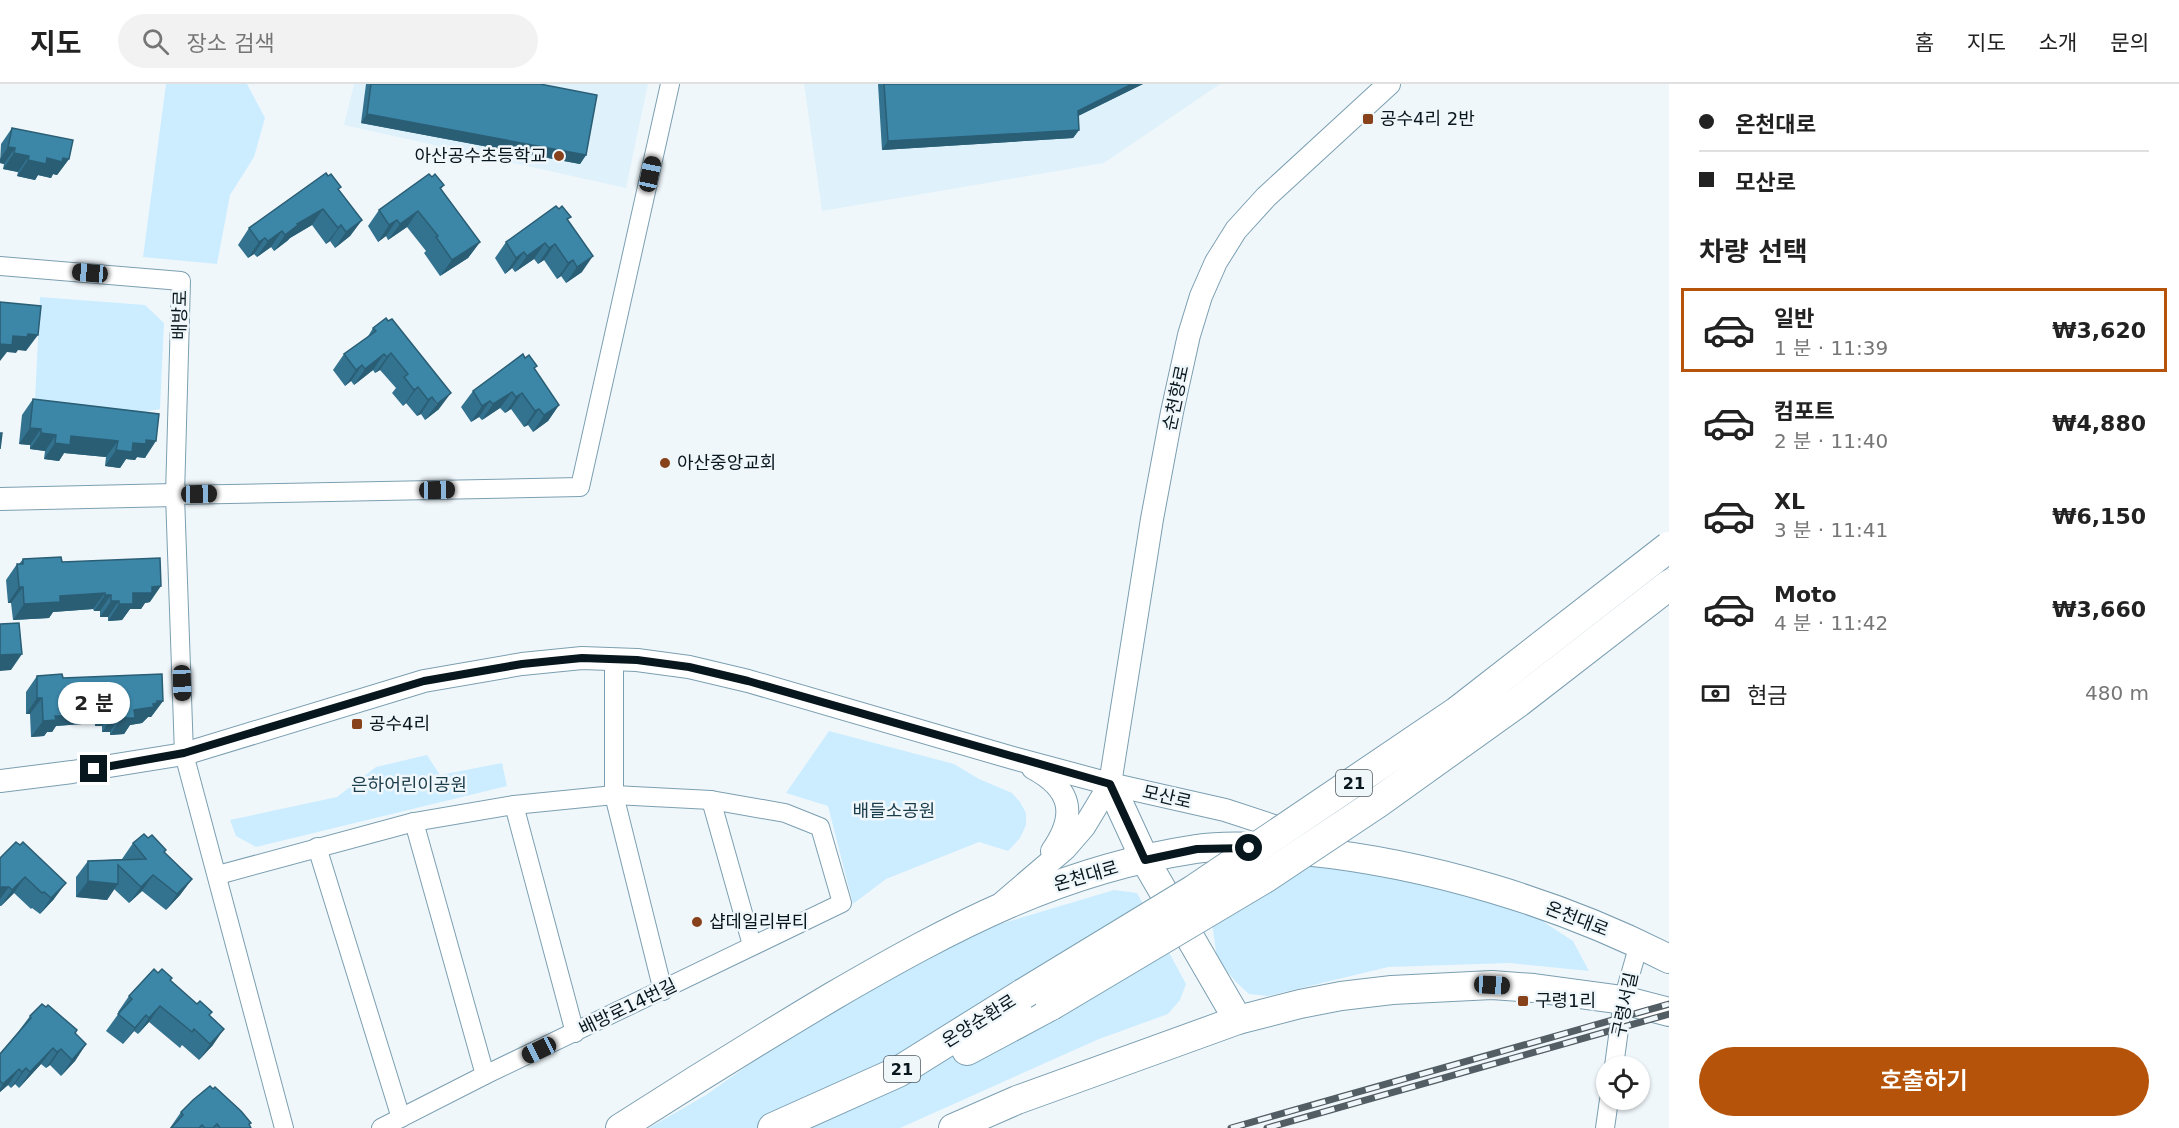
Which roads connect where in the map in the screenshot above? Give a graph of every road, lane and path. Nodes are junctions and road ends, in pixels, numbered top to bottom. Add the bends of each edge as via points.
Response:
1 (670, 84) edge
2 (1389, 84) edge
3 (0, 266) edge
4 (175, 495) junction
5 (0, 499) edge
6 (1669, 547) edge
7 (1669, 585) edge
8 (614, 659) junction
9 (184, 753) junction
10 (1013, 758) junction
11 (0, 781) edge
12 (1110, 784) junction
13 (614, 795) junction
14 (711, 800) junction
15 (514, 806) junction
16 (414, 822) junction
17 (317, 848) junction
18 (1145, 860) junction
19 (1385, 862) junction
20 (1037, 871) junction
21 (218, 875) junction
22 (995, 909) junction
23 (1639, 944) junction
24 (752, 945) junction
25 (1669, 959) edge
26 (663, 991) junction
27 (1623, 1000) junction
28 (1669, 1012) edge
29 (1238, 1020) junction
30 (575, 1033) junction
31 (1615, 1056) edge
32 (485, 1075) junction
33 (1608, 1110) edge
34 (401, 1118) junction
35 (284, 1128) edge
36 (381, 1128) edge
37 (620, 1128) edge
38 (773, 1128) edge
39 (822, 1128) edge
40 (952, 1128) edge
41 (1605, 1128) edge

1 - 4 street via 580,488
2 - 12 street, 순천향로 via 1266,197 1236,230 1201,296 1189,335 1154,508
3 - 4 street, 배방로 via 181,280
4 - 5 street
4 - 9 street
6 - 38 highway, 온양순환로 / 21, bridge via 1457,712 1194,890 897,1072
7 - 39 highway, 온양순환로 / 21, bridge via 1518,702 1266,877 1051,1005
8 - 9 street, 모산로 via 546,662 424,681
8 - 10 street, 모산로 via 689,667 748,681
8 - 13 street
9 - 11 street, 모산로
9 - 21 street
10 - 12 street, 모산로
10 - 20 street via 1043,774 1065,794 1069,810 1054,848
12 - 18 main road
12 - 19 street, 모산로 via 1224,810
12 - 20 street via 1084,827 1065,849
13 - 14 street
13 - 15 street
13 - 26 street
14 - 24 street
14 - 24 street, 배방로14번길 via 785,813 820,827 842,903
15 - 16 street
15 - 30 street
16 - 17 street
16 - 32 street
17 - 21 street
17 - 34 street
18 - 19 main road, 온천대로 via 1197,849 1233,847
18 - 22 main road, 온천대로 via 1083,875
18 - 29 main road
19 - 23 main road, 온천대로 via 1546,906
20 - 22 street
21 - 35 street
22 - 37 main road, 온천대로 via 861,980
23 - 25 main road, 온천대로
23 - 27 street, 구령서길
24 - 26 street, 배방로14번길
26 - 30 street, 배방로14번길
27 - 28 main road
27 - 29 main road via 1492,985 1341,996
27 - 31 street, 구령서길
29 - 40 main road via 1017,1100
30 - 32 street, 배방로14번길
32 - 34 street, 배방로14번길
33 - 41 street
34 - 36 street, 배방로14번길

